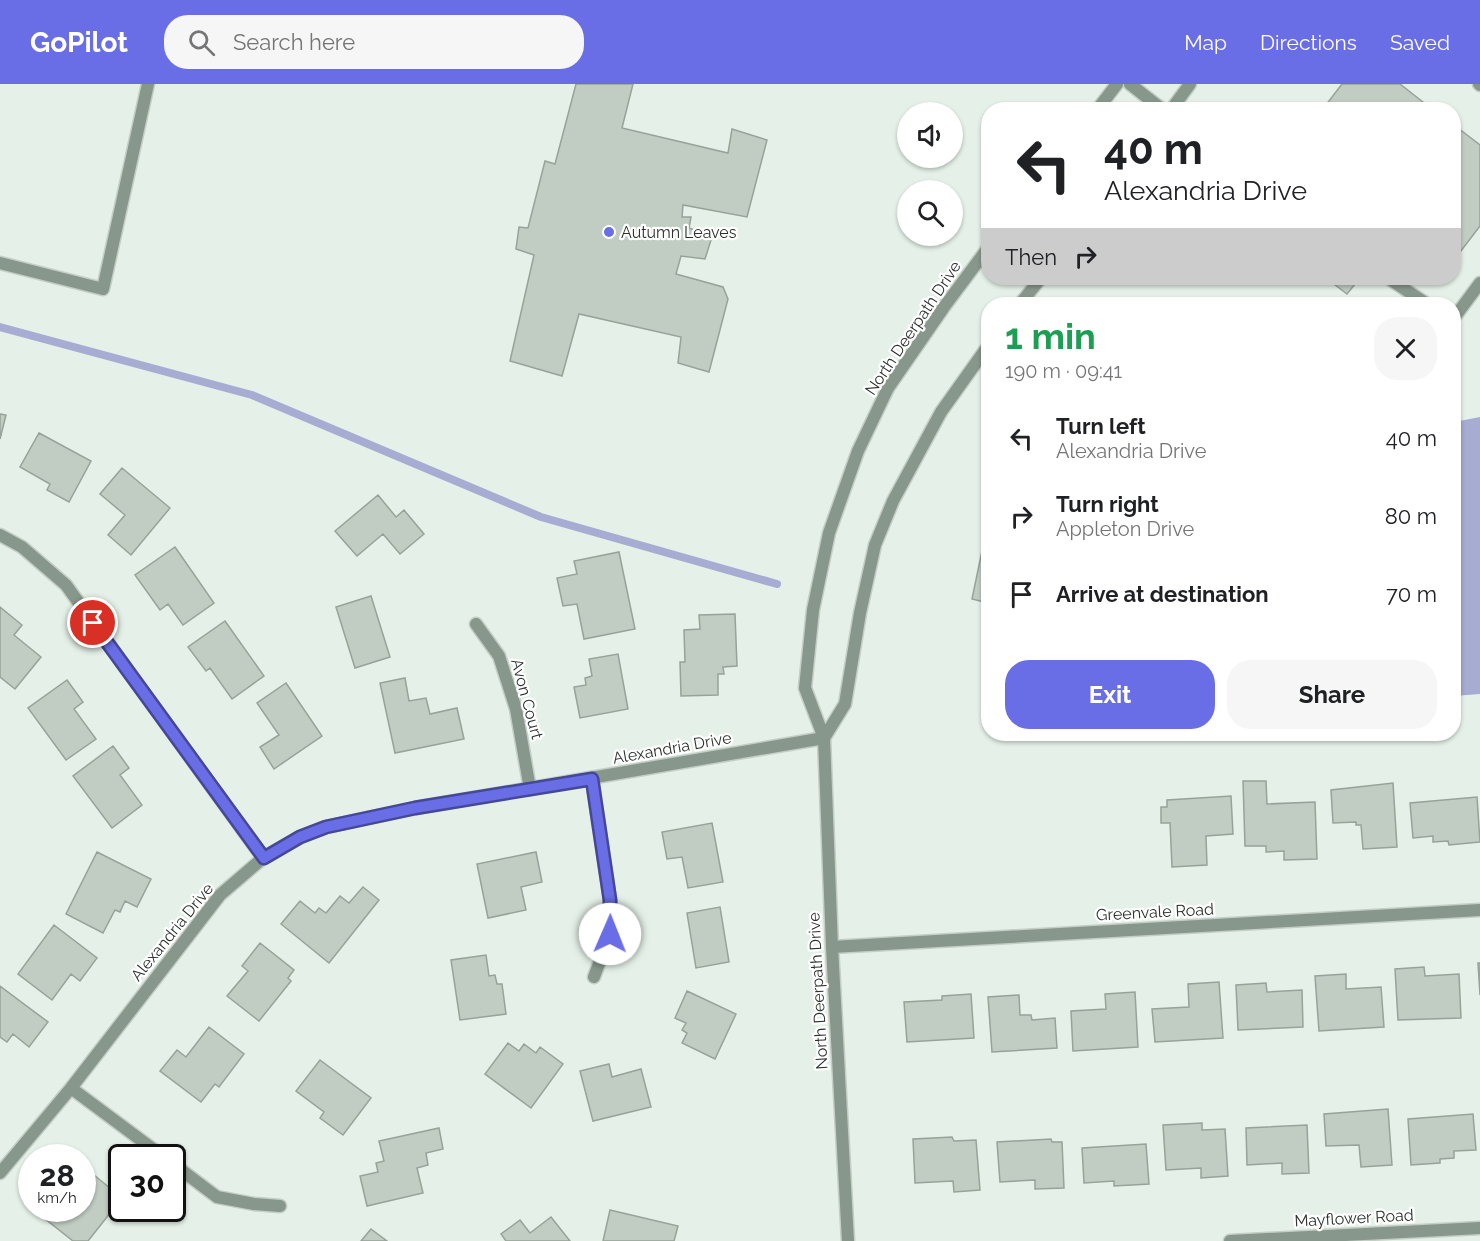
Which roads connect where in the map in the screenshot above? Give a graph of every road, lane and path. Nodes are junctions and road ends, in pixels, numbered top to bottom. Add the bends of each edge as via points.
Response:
1 (148, 84) edge
2 (1117, 84) edge
3 (1130, 84) edge
4 (1190, 84) edge
5 (1103, 102) edge
6 (1154, 102) edge
7 (1177, 102) edge
8 (981, 257) edge
9 (0, 263) edge
10 (1480, 283) edge
11 (1035, 285) edge
12 (1398, 285) edge
13 (1026, 297) edge
14 (1416, 297) edge
15 (1461, 309) edge
16 (981, 356) edge
17 (0, 535) edge
18 (476, 624) dead end
19 (824, 738) junction
20 (592, 779) junction
21 (530, 789) junction
22 (264, 858) junction
23 (1480, 910) edge
24 (832, 947) junction
25 (594, 977) dead end
26 (71, 1088) junction
27 (146, 1144) edge
28 (0, 1173) edge
29 (186, 1174) edge
30 (280, 1206) dead end
31 (1480, 1228) edge
32 (848, 1241) edge
33 (1230, 1241) edge

1 - 9 street via 103,289
2 - 5 street
3 - 6 street
4 - 7 street
8 - 19 street, North Deerpath Drive via 888,388 858,451 829,533 813,610 805,688
10 - 15 street
11 - 13 street
12 - 14 street
16 - 19 street via 941,412 893,501 876,545 845,704
17 - 22 street via 22,547 66,585
18 - 21 street, Avon Court via 499,656 516,709
19 - 20 street, Alexandria Drive
19 - 24 street, North Deerpath Drive
20 - 21 street, Alexandria Drive
20 - 25 street via 610,900 610,934
21 - 22 street, Alexandria Drive via 326,827
22 - 26 street, Alexandria Drive via 220,895
23 - 24 street, Greenvale Road
24 - 32 street, North Deerpath Drive
26 - 27 street
26 - 28 street, Alexandria Drive
29 - 30 street via 217,1197
31 - 33 street, Mayflower Road

